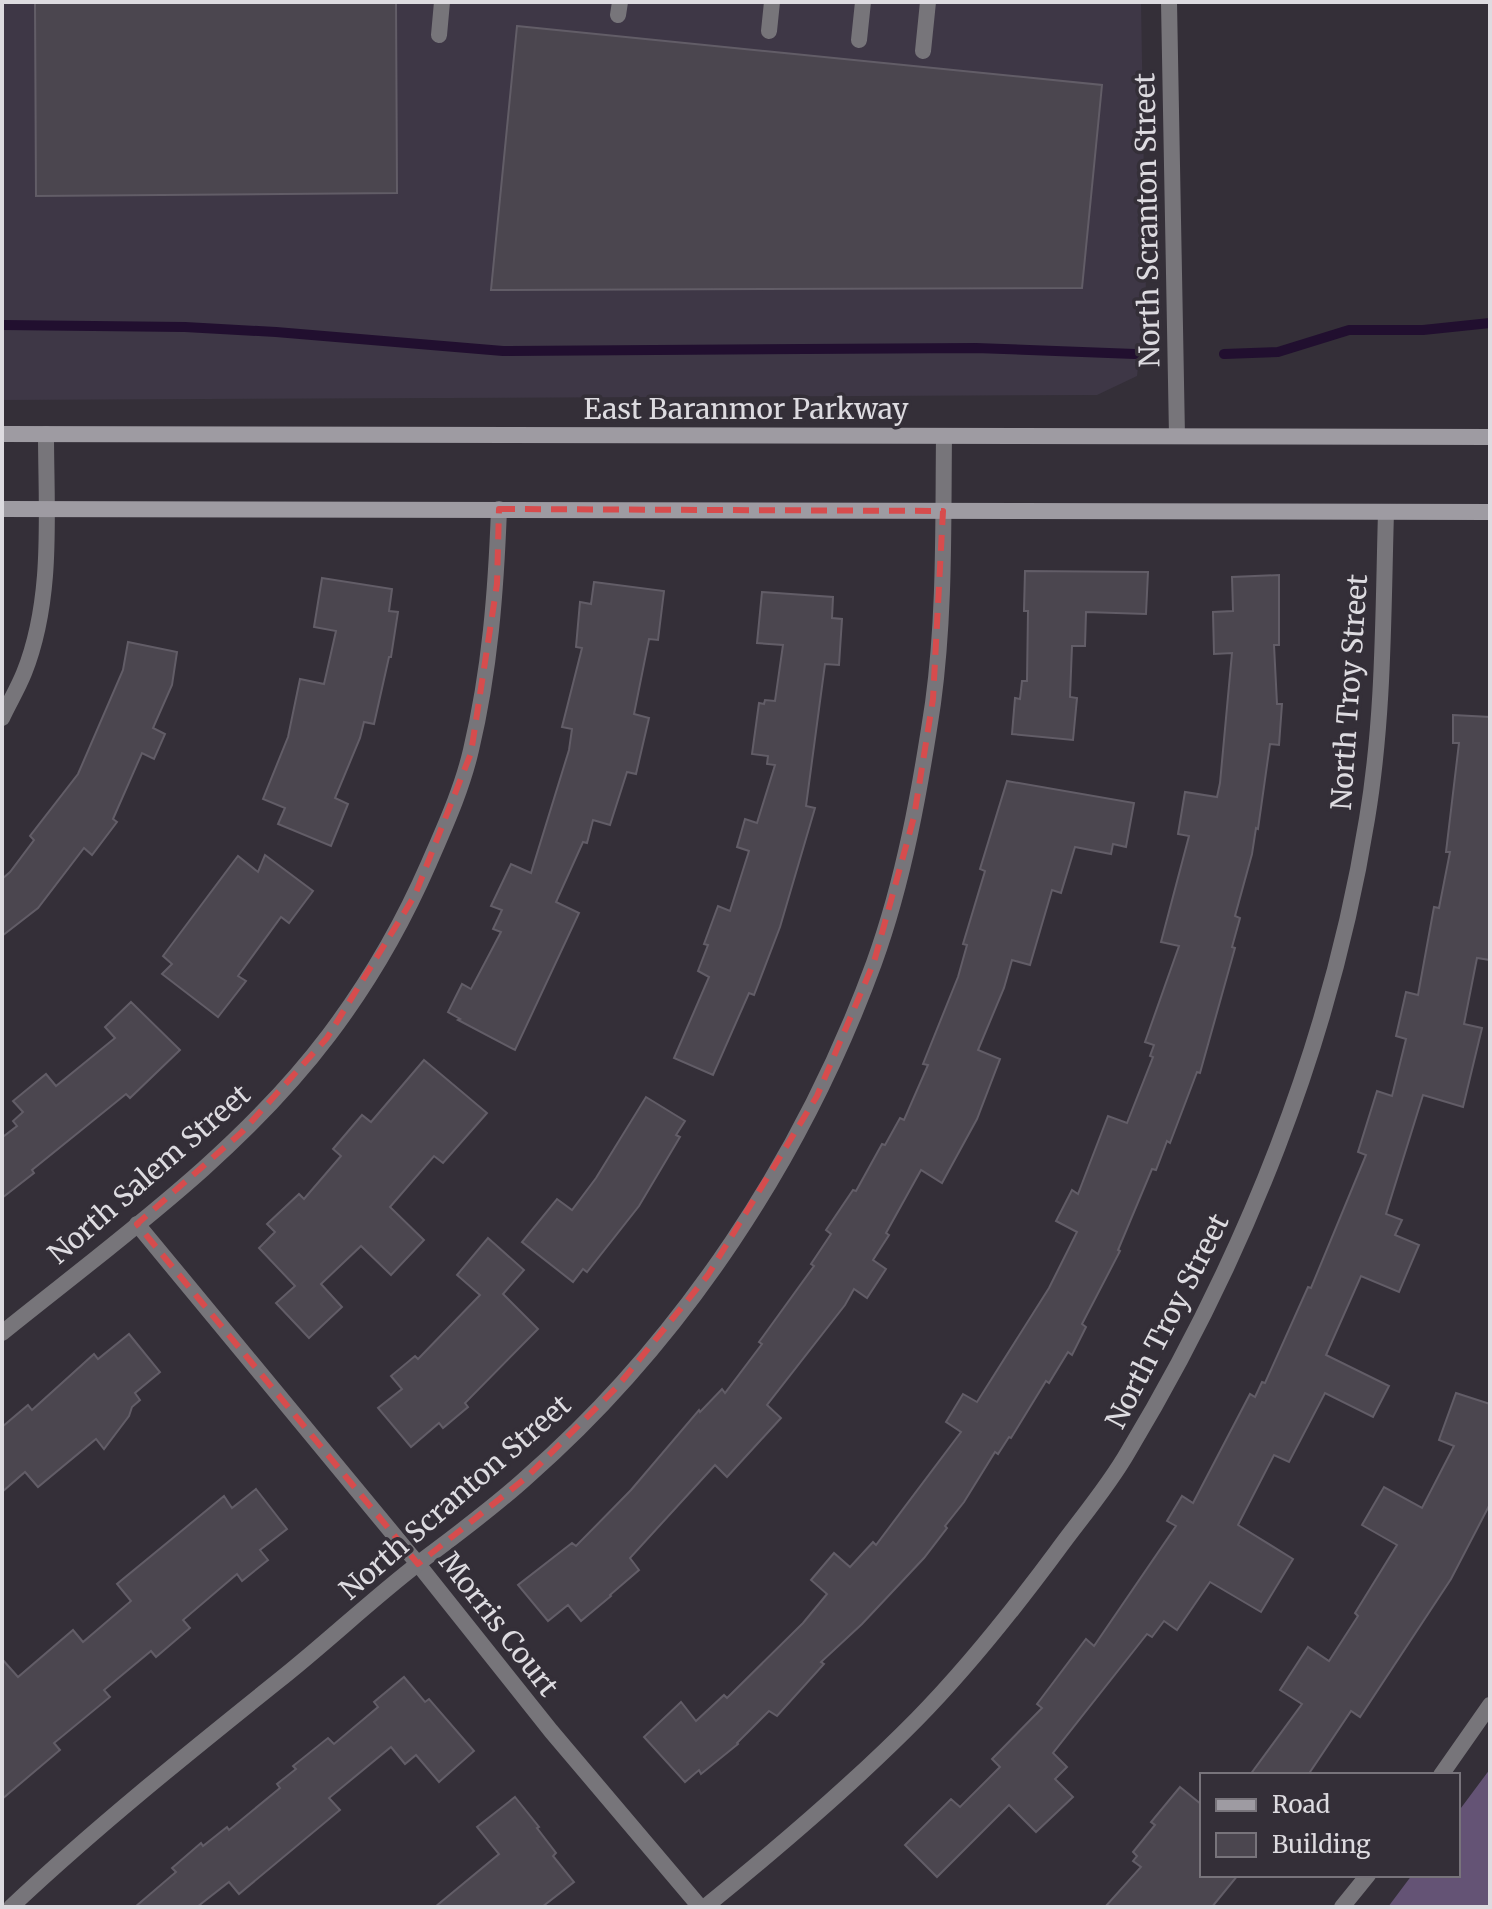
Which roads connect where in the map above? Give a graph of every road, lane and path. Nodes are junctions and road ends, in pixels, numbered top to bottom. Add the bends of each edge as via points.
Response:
1 (442, 2) edge
2 (772, 2) edge
3 (863, 2) edge
4 (928, 2) edge
5 (1169, 2) edge
6 (769, 31) dead end
7 (439, 35) dead end
8 (859, 40) dead end
9 (923, 51) dead end
10 (2, 434) edge
11 (46, 434) junction
12 (944, 436) junction
13 (1177, 436) junction
14 (1490, 437) edge
15 (2, 509) edge
16 (46, 509) junction
17 (499, 509) junction
18 (943, 511) junction
19 (1386, 512) junction
20 (1490, 512) edge
21 (2, 718) edge
22 (137, 1224) junction
23 (2, 1333) edge
24 (418, 1564) junction
25 (1490, 1705) edge
26 (1442, 1773) edge
27 (1366, 1877) edge
28 (11, 1907) edge
29 (703, 1907) edge
30 (1342, 1907) edge

1 - 7 street
2 - 6 street
3 - 8 street
4 - 9 street
5 - 13 street, North Scranton Street
10 - 11 street, East Baranmor Parkway
11 - 12 street, East Baranmor Parkway
11 - 16 street
12 - 13 street, East Baranmor Parkway
12 - 18 street, North Scranton Street
13 - 14 street, East Baranmor Parkway
15 - 16 street
16 - 17 street
16 - 21 street via 45,580 35,639
17 - 18 street
17 - 22 street, North Salem Street via 497,584 471,753 415,895 364,987 327,1038 242,1132
18 - 19 street
18 - 24 street, North Scranton Street via 933,699 914,817 874,962 817,1096 724,1251 617,1387 527,1477
19 - 20 street
19 - 29 street, North Troy Street via 1376,754 1356,882 1300,1081 1221,1284 1127,1455 993,1634 919,1717 844,1789
22 - 23 street, North Salem Street
22 - 24 street, Morris Court
24 - 28 street, North Scranton Street via 169,1767
24 - 29 street, Morris Court via 551,1731
25 - 26 street
27 - 30 street

